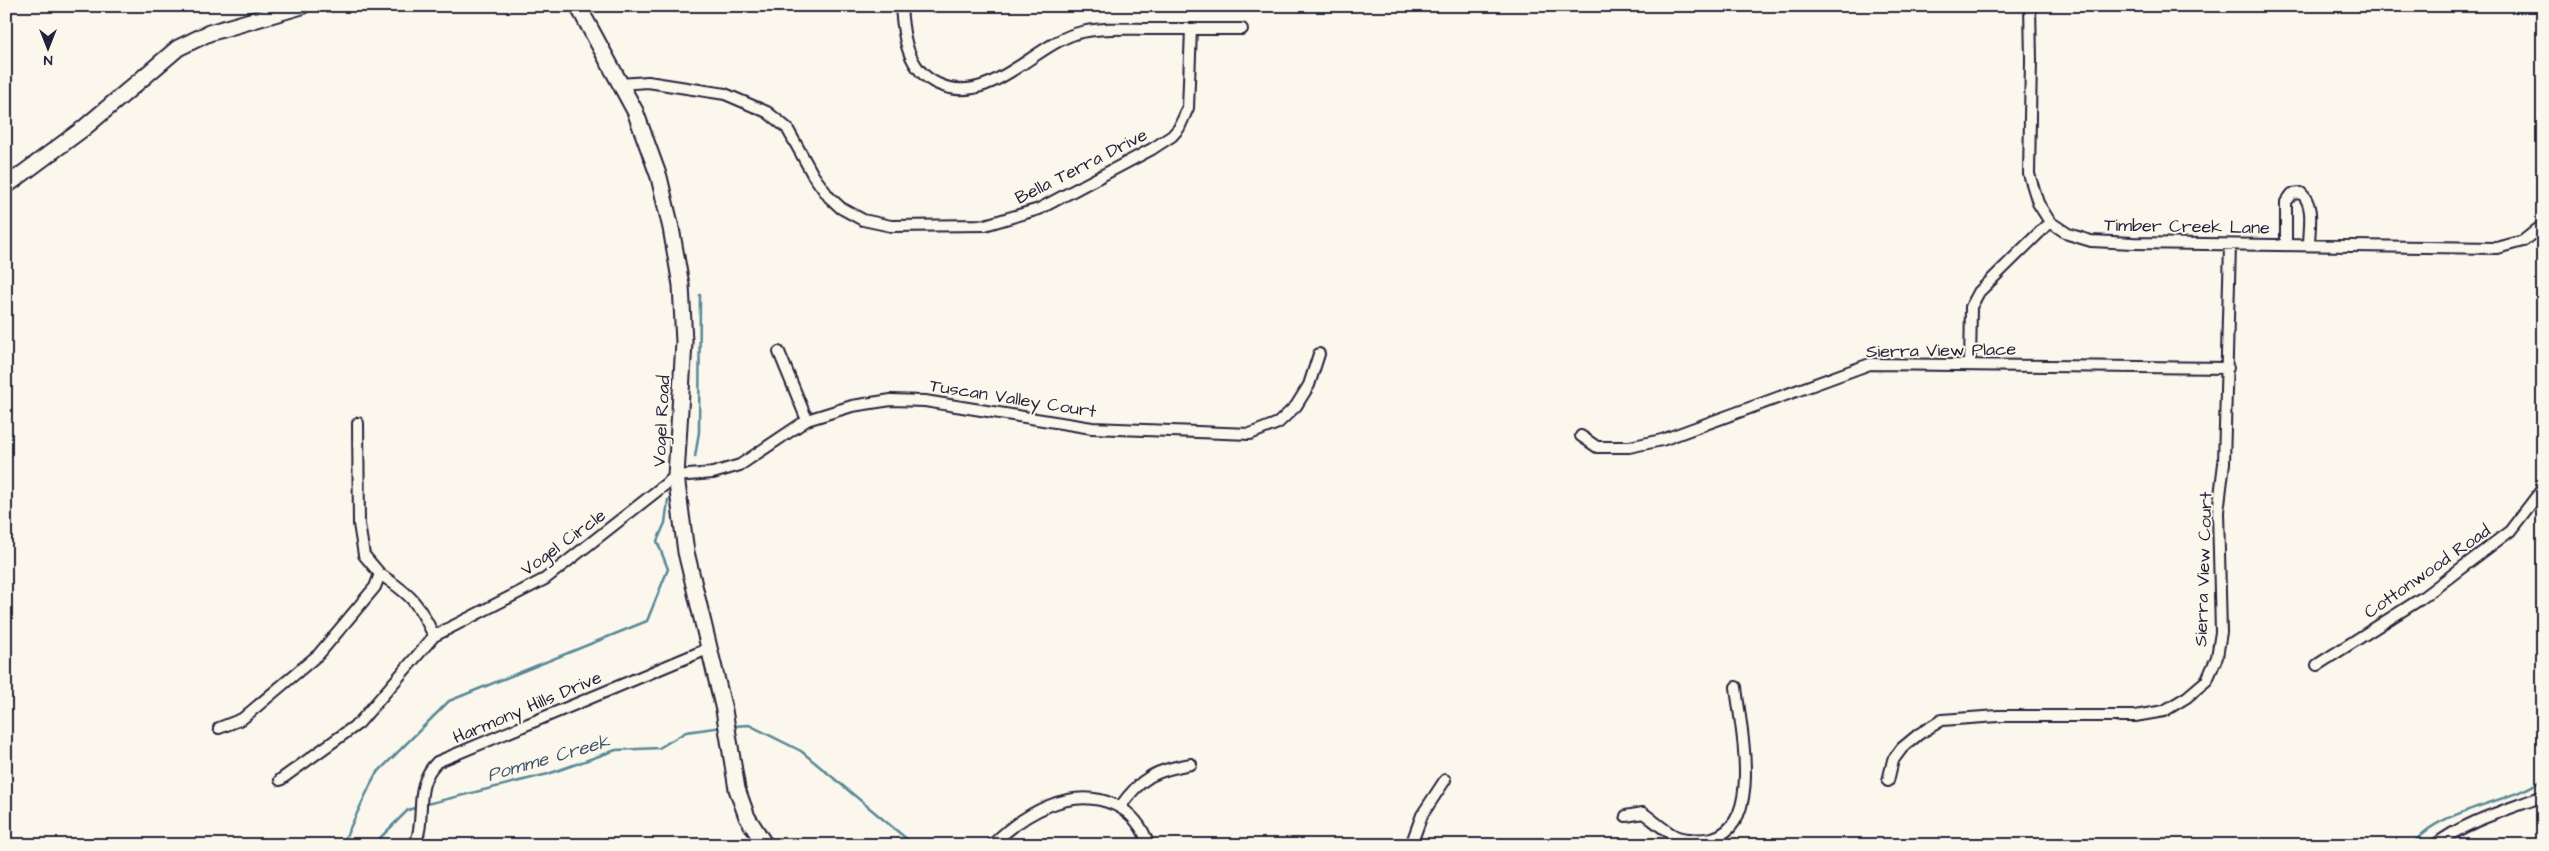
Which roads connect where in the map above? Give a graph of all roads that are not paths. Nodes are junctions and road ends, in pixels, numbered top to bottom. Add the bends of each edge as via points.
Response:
1 (302, 6) edge
2 (578, 6) edge
3 (901, 6) edge
4 (2030, 6) edge
5 (1191, 30) junction
6 (1242, 30) dead end
7 (620, 84) junction
8 (6, 186) edge
9 (2050, 222) junction
10 (2543, 225) edge
11 (2286, 244) junction
12 (2309, 244) junction
13 (2230, 246) junction
14 (779, 352) dead end
15 (1319, 354) dead end
16 (1970, 364) junction
17 (2228, 368) junction
18 (807, 420) junction
19 (358, 423) dead end
20 (1581, 436) dead end
21 (676, 476) junction
22 (2543, 488) edge
23 (380, 574) junction
24 (434, 636) junction
25 (710, 648) junction
26 (2317, 665) dead end
27 (1736, 687) dead end
28 (219, 728) dead end
29 (1191, 764) dead end
30 (280, 780) dead end
31 (1445, 780) dead end
32 (1888, 781) dead end
33 (2543, 796) edge
34 (1120, 807) junction
35 (1626, 816) dead end
36 (761, 844) edge
37 (415, 845) edge
38 (992, 845) edge
39 (1148, 845) edge
40 (1411, 845) edge
41 (2435, 845) edge

1 - 8 street via 209,33 178,48 84,128
2 - 7 street, Vogel Road
3 - 5 street via 904,38 911,59 933,82 955,89 990,82 1059,40 1083,31 1114,28
4 - 9 street, Timber Creek Lane via 2029,174 2038,203
5 - 6 street
5 - 7 street, Bella Terra Drive via 1188,108 1172,136 1039,209 985,225 891,226 863,220 829,197 813,176 787,128 767,112 725,94 648,82
7 - 21 street, Vogel Road via 635,111 659,176 681,285 684,342
9 - 13 street, Timber Creek Lane via 2068,234 2091,241
9 - 16 street via 1979,292 1971,307
10 - 12 street, Timber Creek Lane via 2523,241 2497,248
11 - 12 street, Timber Creek Lane
11 - 12 street via 2286,202 2292,194 2301,193 2308,199 2310,209
11 - 13 street, Timber Creek Lane
13 - 17 street, Sierra View Court
14 - 18 street
15 - 18 street, Tuscan Valley Court via 1309,385 1296,406 1278,423 1250,434 1092,428 925,401 891,400 852,406
16 - 17 street, Sierra View Place
16 - 20 street, Sierra View Place via 1870,364 1662,440 1629,447 1597,447
17 - 32 street, Sierra View Court via 2224,463 2218,512 2221,632 2217,657 2207,680 2164,711 2135,716 1998,716 1942,720 1902,748 1893,760
18 - 21 street, Tuscan Valley Court via 740,465
19 - 23 street via 359,524 364,555
21 - 24 street, Vogel Circle via 545,579
21 - 25 street, Vogel Road via 686,552
22 - 26 street, Cottonwood Road via 2510,531 2422,598
23 - 24 street via 408,592 424,614
23 - 28 street via 375,587 319,654 242,719
24 - 30 street, Vogel Circle via 359,723
25 - 36 street, Vogel Road via 742,805
25 - 37 street, Harmony Hills Drive via 437,762 426,773
27 - 35 street via 1746,789 1740,815 1722,835 1705,839 1678,837 1643,813
29 - 34 street via 1165,769 1146,778
31 - 40 street via 1422,815
33 - 41 street via 2480,820
34 - 38 street via 1086,797 1069,799 1010,826
34 - 39 street via 1137,822

